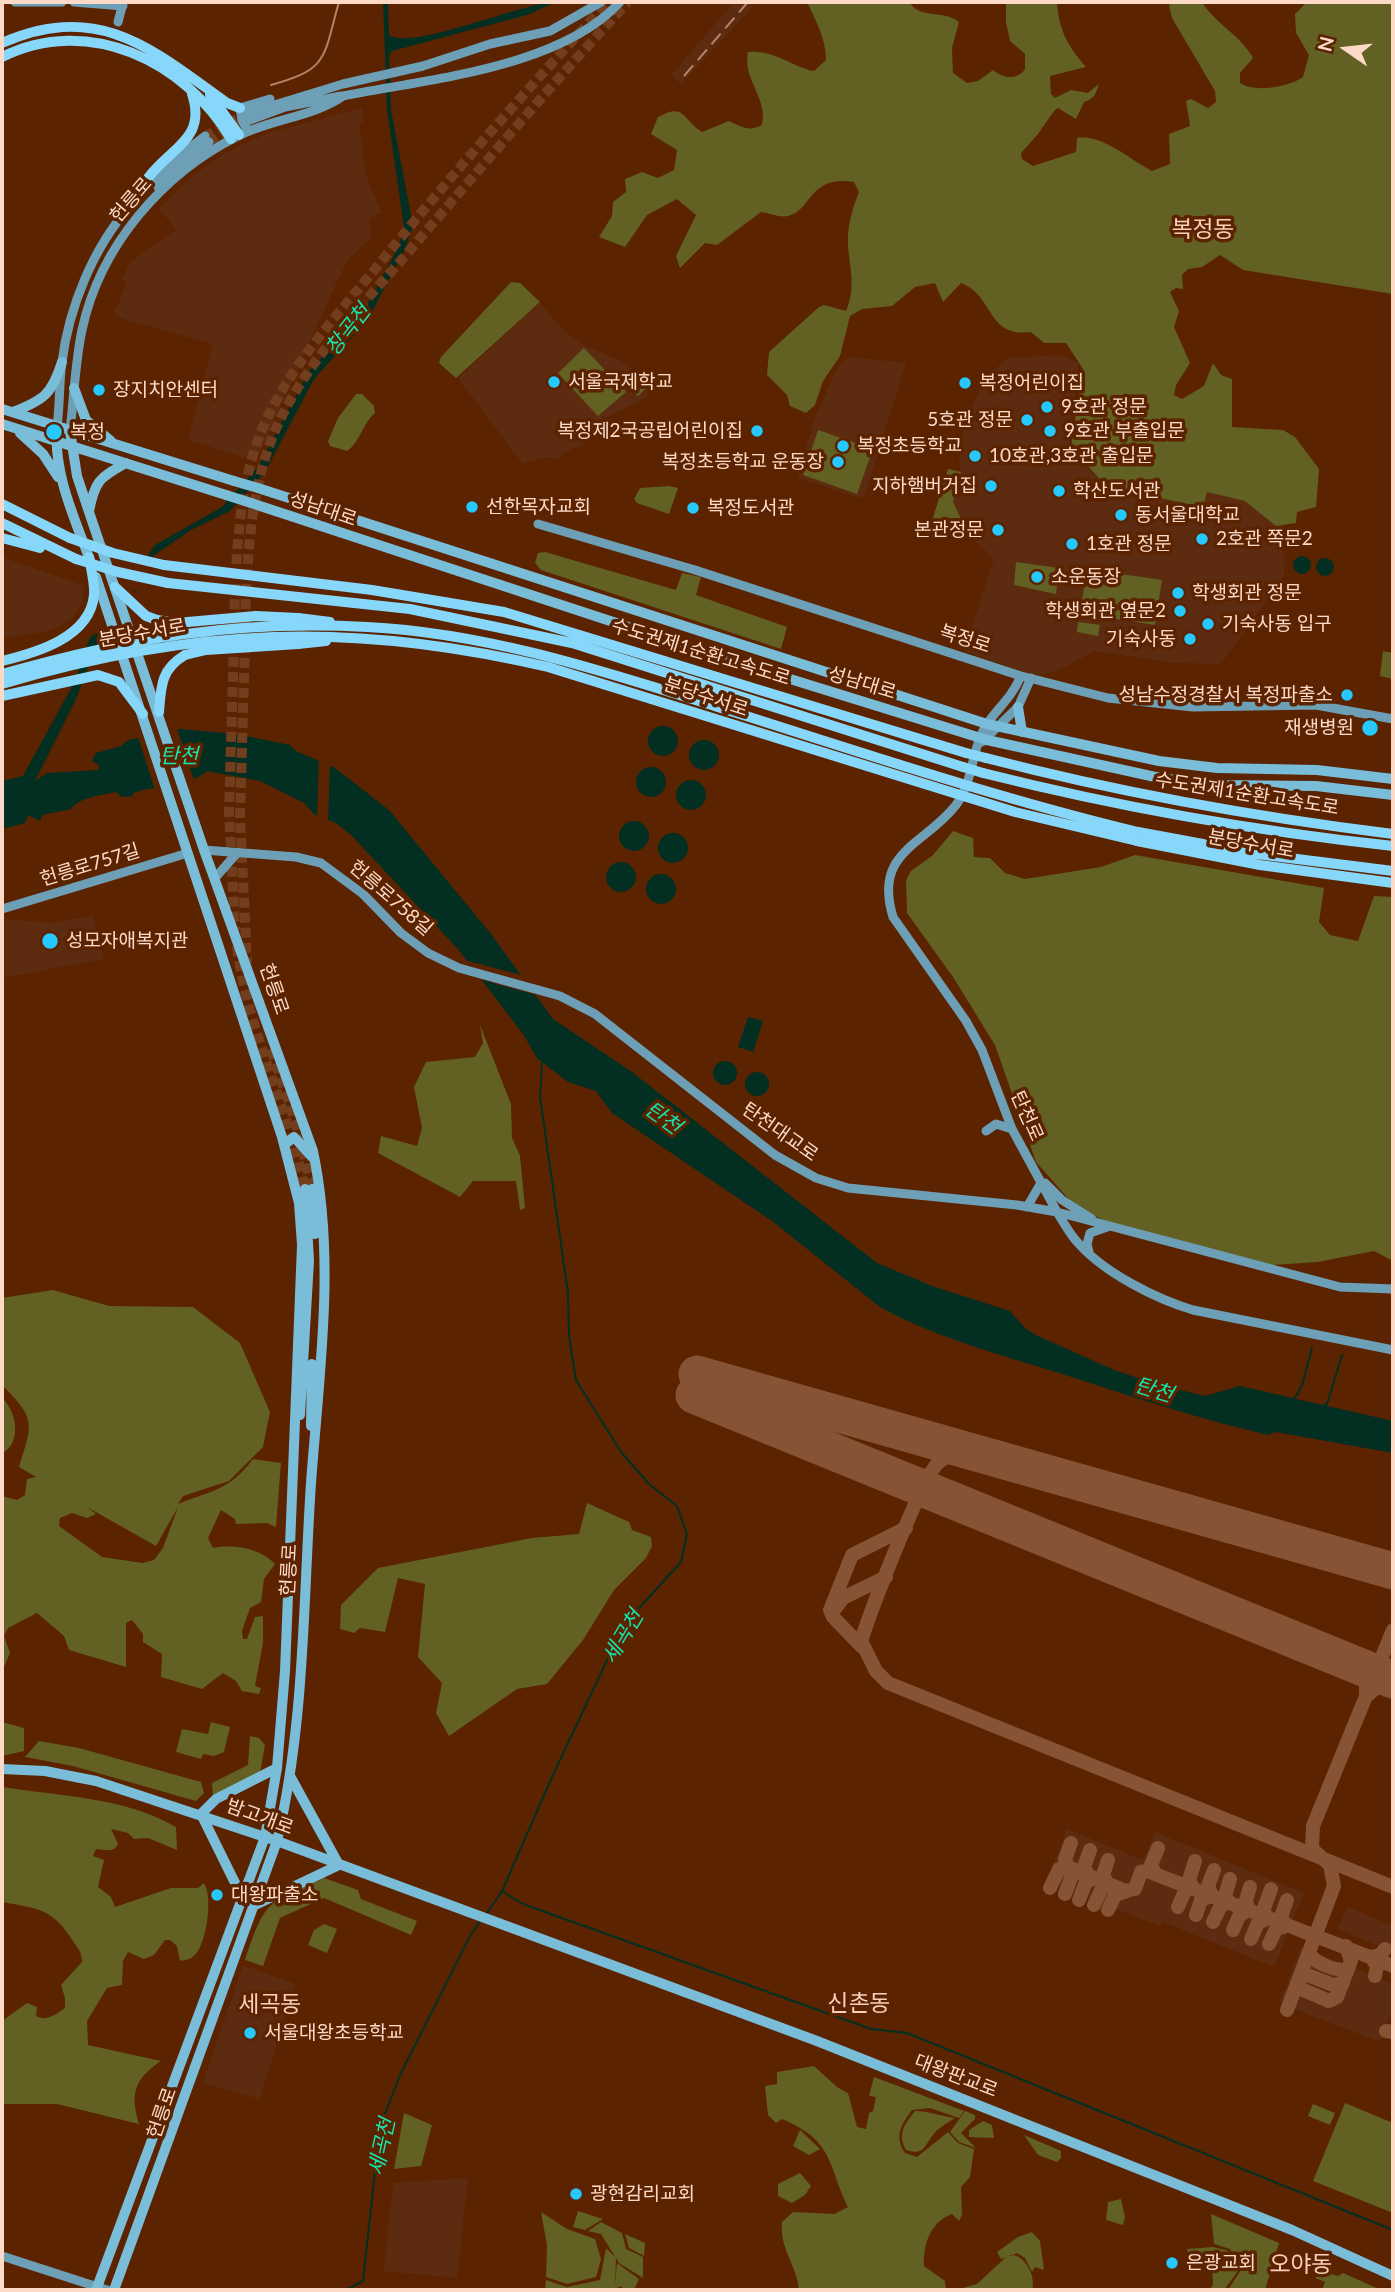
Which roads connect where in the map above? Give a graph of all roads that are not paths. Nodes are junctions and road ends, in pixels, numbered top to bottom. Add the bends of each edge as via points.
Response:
1 (15, 2) edge
2 (62, 2) edge
3 (74, 2) edge
4 (601, 2) edge
5 (620, 2) edge
6 (123, 4) edge
7 (118, 22) dead end
8 (2, 43) edge
9 (2, 57) edge
10 (196, 87) junction
11 (343, 96) junction
12 (245, 114) junction
13 (240, 135) junction
14 (127, 210) junction
15 (134, 219) junction
16 (62, 362) junction
17 (74, 388) junction
18 (2, 409) edge
19 (13, 412) junction
20 (6, 425) edge
21 (57, 426) junction
22 (70, 431) junction
23 (56, 441) junction
24 (70, 446) junction
25 (117, 446) junction
26 (126, 463) junction
27 (61, 482) junction
28 (2, 504) edge
29 (89, 512) junction
30 (2, 523) edge
31 (538, 524) dead end
32 (2, 538) edge
33 (59, 552) junction
34 (89, 557) junction
35 (115, 587) junction
36 (367, 632) junction
37 (2, 661) edge
38 (2, 674) edge
39 (1026, 677) junction
40 (2, 684) edge
41 (2, 696) edge
42 (1018, 707) junction
43 (159, 712) junction
44 (143, 714) junction
45 (1393, 719) edge
46 (987, 724) junction
47 (1000, 727) junction
48 (1022, 732) junction
49 (983, 740) junction
50 (1393, 779) edge
51 (1393, 794) edge
52 (1393, 834) edge
53 (1138, 836) junction
54 (203, 846) junction
55 (1393, 846) edge
56 (188, 850) junction
57 (237, 853) junction
58 (1393, 871) edge
59 (215, 878) junction
60 (1393, 883) edge
61 (2, 909) edge
62 (560, 996) joint
63 (1012, 1129) junction
64 (986, 1131) dead end
65 (284, 1145) junction
66 (315, 1160) junction
67 (1031, 1166) junction
68 (1041, 1183) junction
69 (1022, 1206) junction
70 (1057, 1212) junction
71 (1096, 1222) junction
72 (1110, 1226) junction
73 (1090, 1253) junction
74 (1393, 1289) edge
75 (1393, 1350) edge
76 (311, 1483) junction
77 (292, 1489) junction
78 (277, 1768) junction
79 (2, 1769) edge
80 (290, 1776) junction
81 (201, 1814) junction
82 (265, 1837) junction
83 (276, 1841) junction
84 (340, 1864) junction
85 (242, 1897) junction
86 (253, 1906) junction
87 (499, 1924) joint
88 (2, 2256) edge
89 (1393, 2276) edge
90 (100, 2289) edge
91 (114, 2290) edge

1 - 2 main road
3 - 6 main road
4 - 12 main road via 550,31 490,44 407,71 317,87
5 - 11 main road, 헌릉로 via 603,20 556,46 486,69
6 - 7 main road
8 - 10 highway via 56,29 102,30 140,43 183,69
9 - 10 highway via 50,41 101,43 134,52
10 - 12 highway
10 - 13 highway via 209,107
10 - 14 highway via 192,133 148,177
11 - 12 main road
11 - 13 main road, 헌릉로 via 332,104
12 - 13 main road
13 - 15 main road, 헌릉로 via 168,184
14 - 15 main road, 헌릉로 via 165,167 207,139 175,167
14 - 16 main road, 헌릉로 via 87,274
15 - 17 main road, 헌릉로 via 93,292 82,329
16 - 19 main road via 47,395
16 - 21 main road, 헌릉로
17 - 22 main road, 헌릉로
17 - 25 main road via 86,420
18 - 19 main road, 성남대로
19 - 21 main road, 성남대로
20 - 23 main road, 성남대로
20 - 27 main road via 43,454
21 - 22 main road, 성남대로
21 - 23 main road, 헌릉로
22 - 24 main road, 헌릉로
22 - 25 main road, 성남대로
23 - 24 main road, 성남대로
23 - 27 main road, 헌릉로
24 - 26 main road, 성남대로
24 - 29 main road, 헌릉로
25 - 46 main road, 성남대로, bridge
26 - 29 main road via 100,479
26 - 49 main road, 성남대로, bridge
27 - 34 main road, 헌릉로
28 - 52 highway, 수도권제1순환고속도로, bridge via 70,538 164,565 372,590 504,612 986,758 1172,801
29 - 35 main road, 헌릉로
30 - 33 highway, 수도권제1순환고속도로
31 - 39 main road, 복정로
32 - 33 highway
33 - 55 highway, 수도권제1순환고속도로, bridge via 168,583 472,620 572,643 963,767 1098,802 1301,836
34 - 37 highway via 94,595 82,620 46,650
34 - 44 main road, 헌릉로
35 - 36 highway, bridge via 146,616 157,620 176,623 256,616
35 - 43 main road, 헌릉로
36 - 38 highway, 분당수서로, bridge via 215,628 105,646
36 - 40 highway, 분당수서로, bridge via 163,645 98,657
36 - 43 highway, bridge via 185,655 161,680
36 - 53 highway, 분당수서로, bridge via 548,667 1014,813
39 - 42 main road
39 - 45 main road, 복정로 via 1149,705 1316,705
39 - 46 main road, 탄천로
41 - 44 highway via 105,676 127,690
42 - 47 main road
42 - 48 main road
43 - 54 main road, 헌릉로
44 - 56 main road, 헌릉로
46 - 47 main road, 성남대로
46 - 49 main road, 탄천로
47 - 48 main road, 성남대로
47 - 49 main road
48 - 50 main road, 성남대로 via 1158,761
49 - 51 main road, 성남대로 via 1160,778
49 - 63 main road, 탄천로 via 956,805 896,859 887,898 893,917 982,1050
53 - 58 highway, 분당수서로
53 - 60 highway, 분당수서로 via 1260,864
54 - 57 main road, 헌릉로758길
54 - 59 main road, 헌릉로
56 - 61 main road, 헌릉로757길
56 - 65 main road, 헌릉로
57 - 59 main road
57 - 62 main road, 헌릉로758길 via 321,863 363,894 410,940 459,968
59 - 66 main road, 헌릉로
62 - 69 main road, 탄천대교로 via 620,1031 775,1155 817,1178 848,1188
63 - 64 main road via 996,1124
63 - 67 main road, 탄천로
65 - 66 main road via 289,1138 298,1139
65 - 77 main road, 헌릉로 via 299,1203 302,1245
66 - 76 main road, 헌릉로 via 325,1259 321,1391
67 - 68 main road, 탄천로
67 - 71 main road via 1062,1200
68 - 69 main road
68 - 70 main road, 탄천로
69 - 70 main road, 탄천대교로
70 - 71 main road
70 - 73 main road, 탄천로
71 - 72 main road
72 - 73 main road via 1090,1233
72 - 74 main road via 1340,1287
73 - 75 main road, 탄천로 via 1153,1295 1182,1307
76 - 77 main road via 316,1260 309,1189 306,1360
76 - 80 main road, 헌릉로 via 299,1706
77 - 78 main road, 헌릉로
78 - 81 main road via 216,1799
78 - 82 main road, 헌릉로
79 - 81 main road, 밤고개로 via 96,1781
80 - 83 main road, 헌릉로
80 - 84 main road
81 - 82 main road, 밤고개로
81 - 85 main road
82 - 83 main road, 밤고개로
82 - 85 main road, 헌릉로
83 - 84 main road, 밤고개로
83 - 86 main road, 헌릉로
84 - 86 main road
84 - 87 main road, 밤고개로
85 - 90 main road, 헌릉로
86 - 91 main road, 헌릉로
87 - 89 main road, 대왕판교로 via 985,2106 1292,2230
88 - 90 main road

